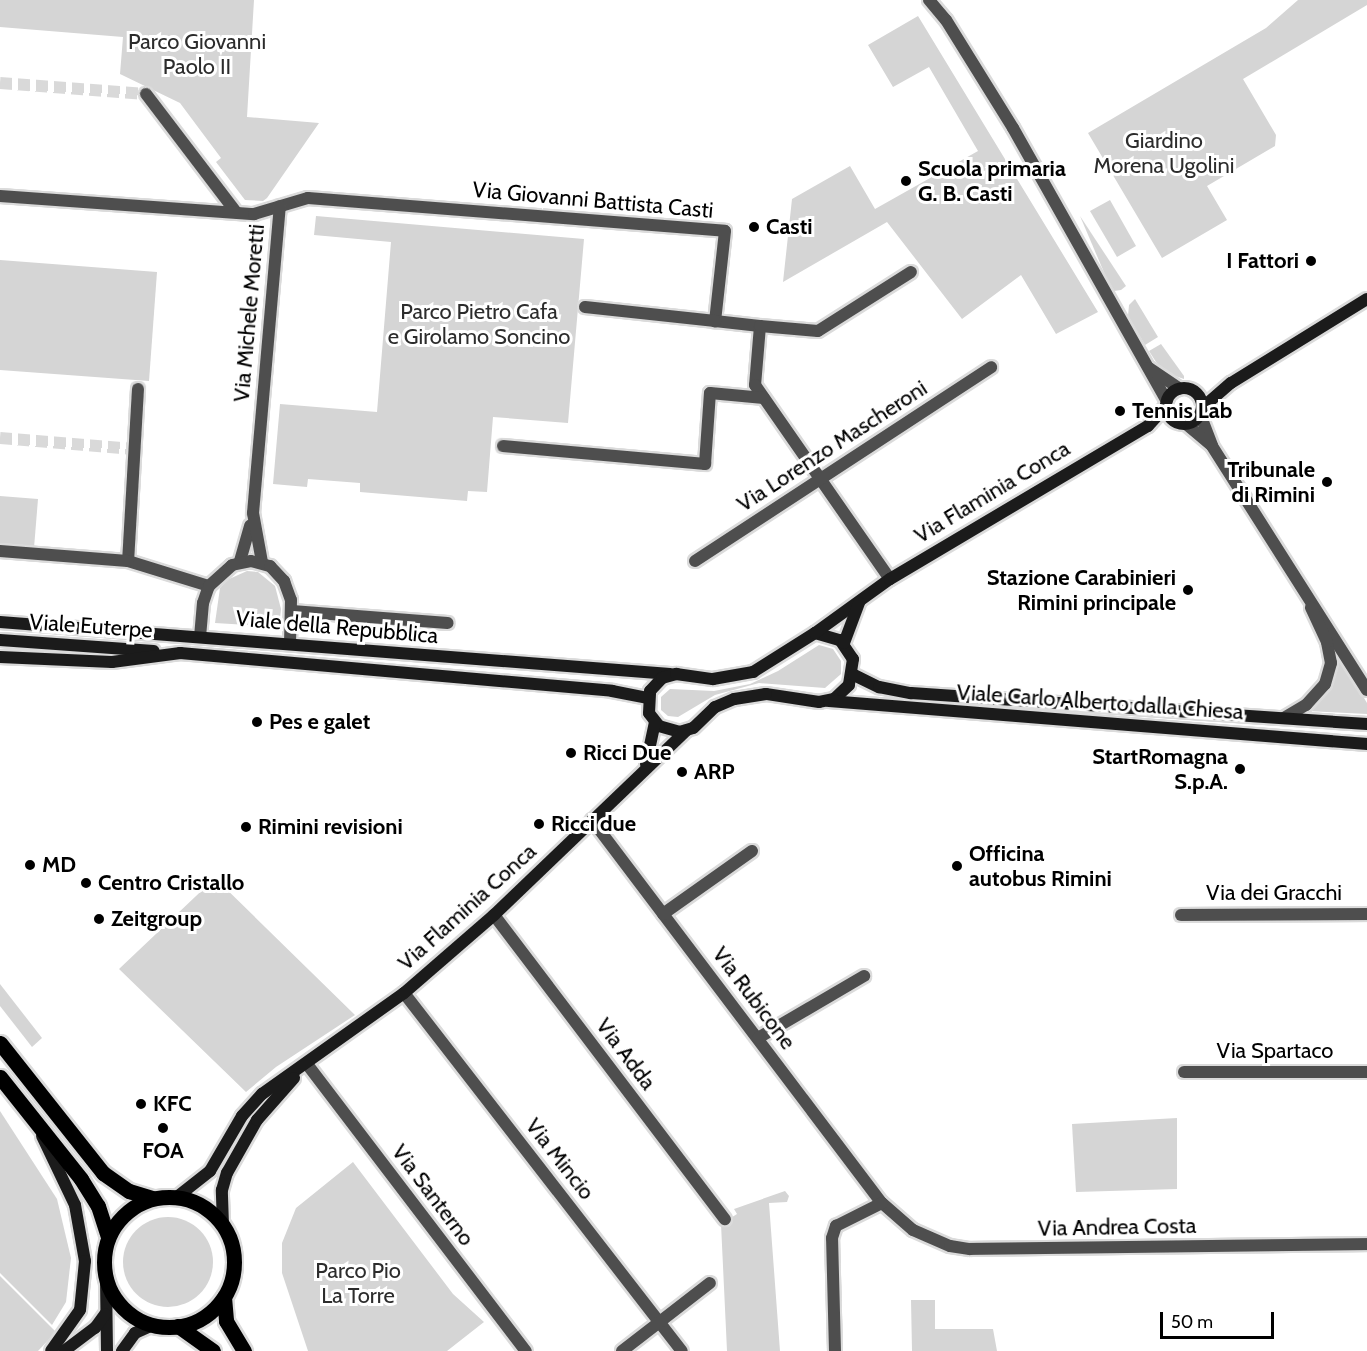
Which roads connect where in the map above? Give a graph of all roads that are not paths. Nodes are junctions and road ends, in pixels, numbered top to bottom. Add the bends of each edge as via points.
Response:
1 (929, 0) edge
2 (146, 94) dead end
3 (0, 196) edge
4 (280, 206) junction
5 (236, 212) junction
6 (911, 272) dead end
7 (1367, 299) edge
8 (585, 307) dead end
9 (715, 321) junction
10 (760, 326) junction
11 (1145, 364) junction
12 (991, 367) dead end
13 (1231, 382) junction
14 (138, 388) dead end
15 (1180, 389) junction
16 (1195, 392) junction
17 (764, 398) junction
18 (1167, 404) junction
19 (1201, 411) junction
20 (1180, 423) junction
21 (1148, 426) junction
22 (503, 446) dead end
23 (1212, 446) junction
24 (821, 478) junction
25 (253, 513) junction
26 (0, 551) edge
27 (128, 561) junction
28 (240, 561) junction
29 (695, 561) dead end
30 (262, 562) junction
31 (890, 579) junction
32 (209, 586) junction
33 (861, 600) junction
34 (1310, 603) junction
35 (292, 611) junction
36 (0, 622) edge
37 (448, 623) dead end
38 (814, 633) junction
39 (201, 637) junction
40 (0, 640) edge
41 (844, 643) junction
42 (290, 644) junction
43 (180, 653) junction
44 (0, 657) edge
45 (670, 674) junction
46 (854, 675) junction
47 (1367, 690) edge
48 (982, 697) junction
49 (648, 698) junction
50 (830, 701) junction
51 (981, 714) junction
52 (1284, 718) junction
53 (655, 722) junction
54 (1367, 724) edge
55 (686, 731) junction
56 (1367, 744) edge
57 (645, 769) junction
58 (592, 820) junction
59 (753, 851) dead end
60 (663, 914) junction
61 (1367, 914) edge
62 (494, 915) junction
63 (1181, 915) dead end
64 (864, 976) dead end
65 (404, 993) junction
66 (758, 1038) junction
67 (0, 1043) edge
68 (307, 1064) junction
69 (1184, 1072) dead end
70 (1367, 1072) edge
71 (0, 1077) edge
72 (38, 1126) junction
73 (177, 1197) junction
74 (152, 1198) junction
75 (882, 1203) junction
76 (725, 1220) dead end
77 (223, 1225) junction
78 (108, 1237) junction
79 (1367, 1244) edge
80 (106, 1279) junction
81 (711, 1283) dead end
82 (224, 1298) junction
83 (105, 1314) junction
84 (660, 1322) junction
85 (153, 1325) junction
86 (178, 1326) junction
87 (51, 1351) edge
88 (64, 1351) edge
89 (107, 1351) edge
90 (122, 1351) edge
91 (213, 1351) edge
92 (244, 1351) edge
93 (526, 1351) edge
94 (622, 1351) edge
95 (682, 1351) edge
96 (835, 1351) edge

1 - 11 street via 946,20 1013,128 1092,262 1100,288
2 - 5 street
3 - 5 street, Via Michele Moretti
4 - 5 street, Via Michele Moretti via 254,214
4 - 9 street, Via Giovanni Battista Casti via 308,198 725,231
4 - 25 street, Via Michele Moretti
6 - 10 street via 818,331
7 - 13 main road
8 - 9 street
9 - 10 street
10 - 17 street via 755,385
11 - 15 street
11 - 18 street
12 - 24 street, Via Lorenzo Mascheroni
13 - 16 main road
13 - 19 main road
14 - 27 street
15 - 16 main road
15 - 18 main road, Via Flaminia Conca
16 - 19 main road
17 - 22 street via 710,393 705,464
17 - 24 street
18 - 20 main road
18 - 21 main road, Via Flaminia Conca
19 - 20 main road
19 - 23 street
20 - 21 main road, Via Flaminia Conca
20 - 23 street
21 - 31 main road, Via Flaminia Conca
23 - 34 street
24 - 29 street, Via Lorenzo Mascheroni
24 - 31 street
25 - 28 street, Via Michele Moretti
25 - 30 street, Via Michele Moretti
26 - 27 street
27 - 32 street
28 - 30 street
28 - 32 street via 224,570
30 - 35 street via 284,581
31 - 33 main road, Via Flaminia Conca
32 - 39 street via 203,603
33 - 38 main road, Via Flaminia Conca
33 - 41 main road
34 - 47 street
34 - 52 street via 1327,642 1331,663 1325,684 1306,705
35 - 37 street
35 - 42 street
36 - 39 main road, Viale della Repubblica
38 - 41 main road via 832,635
38 - 45 main road, Viale della Repubblica via 753,672 713,679
39 - 42 main road, Viale della Repubblica
40 - 43 main road, Viale Euterpe
41 - 46 main road via 853,659
42 - 45 main road, Viale della Repubblica
43 - 44 main road, Viale della Repubblica via 112,662
43 - 49 main road, Viale della Repubblica via 612,691
45 - 49 main road via 656,682
46 - 48 main road, Viale Carlo Alberto dalla Chiesa via 891,690
46 - 50 main road via 846,690
48 - 51 street
48 - 52 main road, Viale Carlo Alberto dalla Chiesa
49 - 53 main road
50 - 51 main road, Viale Carlo Alberto dalla Chiesa
50 - 55 main road, Viale Carlo Alberto dalla Chiesa via 766,694 742,698 716,707
51 - 56 main road, Viale Carlo Alberto dalla Chiesa
52 - 54 main road, Viale Carlo Alberto dalla Chiesa
53 - 55 main road via 670,732
53 - 57 main road
55 - 57 main road, Via Flaminia Conca
57 - 58 main road, Via Flaminia Conca
58 - 60 street, Via Rubicone
58 - 62 main road, Via Flaminia Conca
59 - 60 street
60 - 66 street, Via Rubicone
61 - 63 street, Via dei Gracchi
62 - 65 main road, Via Flaminia Conca
62 - 76 street, Via Adda
64 - 66 street
65 - 68 main road, Via Flaminia Conca
65 - 84 street, Via Mincio
66 - 75 street, Via Rubicone
67 - 74 main road via 104,1173 129,1191
68 - 73 main road, Via Flaminia Conca via 262,1094 242,1116 210,1171
68 - 77 main road, Via Flaminia Conca via 269,1103 242,1144 222,1190
68 - 93 street, Via Santerno
69 - 70 street, Via Spartaco
71 - 72 main road
72 - 78 main road via 81,1179 98,1206
72 - 87 main road via 75,1205 85,1261 80,1310
73 - 74 main road
73 - 77 main road via 203,1206
74 - 78 main road via 130,1209
75 - 79 street, Via Andrea Costa via 913,1230 950,1246 970,1249
75 - 96 street via 847,1218 834,1232
77 - 82 main road via 234,1261
78 - 80 main road
80 - 83 main road
80 - 85 main road via 119,1304
81 - 84 street
82 - 86 main road via 204,1317
82 - 92 main road via 226,1321
83 - 88 main road via 95,1328
83 - 89 main road
84 - 94 street
84 - 95 street, Via Mincio
85 - 86 main road
85 - 90 main road via 135,1333
86 - 91 main road

